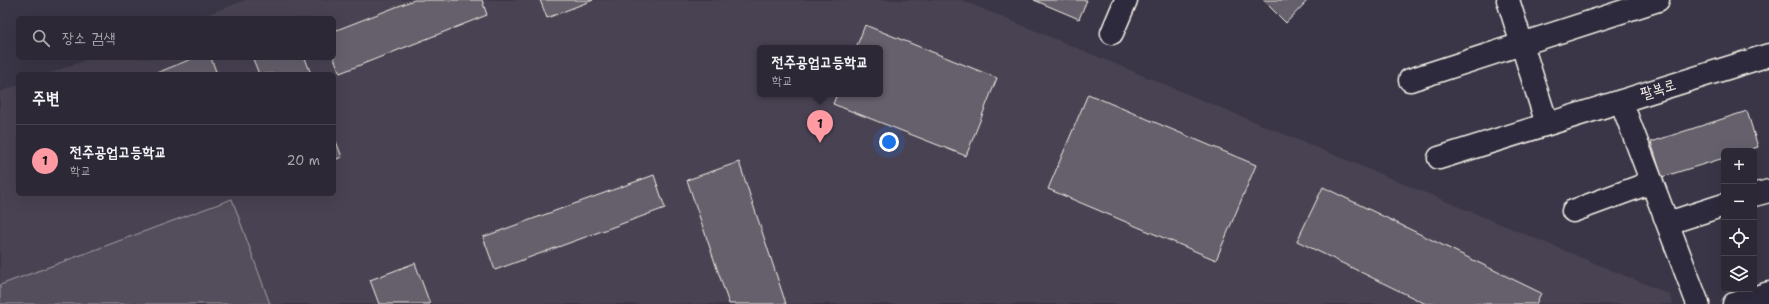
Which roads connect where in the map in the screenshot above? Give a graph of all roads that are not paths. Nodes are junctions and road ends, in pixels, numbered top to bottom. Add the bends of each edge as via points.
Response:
1 (1126, 0) edge
2 (1508, 0) edge
3 (1658, 0) edge
4 (1112, 33) dead end
5 (1522, 44) junction
6 (1769, 54) edge
7 (1410, 80) dead end
8 (1621, 101) junction
9 (1547, 124) junction
10 (1439, 158) dead end
11 (1652, 182) junction
12 (1769, 190) edge
13 (1757, 194) edge
14 (1721, 206) edge
15 (1573, 211) dead end
16 (1668, 223) junction
17 (1769, 293) edge
18 (1698, 304) edge
19 (1734, 304) edge

1 - 4 lane
2 - 5 lane
3 - 5 lane
5 - 7 lane
5 - 9 lane
6 - 8 lane, 팔복로
8 - 9 lane, 팔복로
8 - 11 lane
9 - 10 lane, 팔복로
11 - 15 lane
11 - 16 lane
12 - 13 lane
14 - 16 lane
16 - 18 lane
17 - 19 lane

